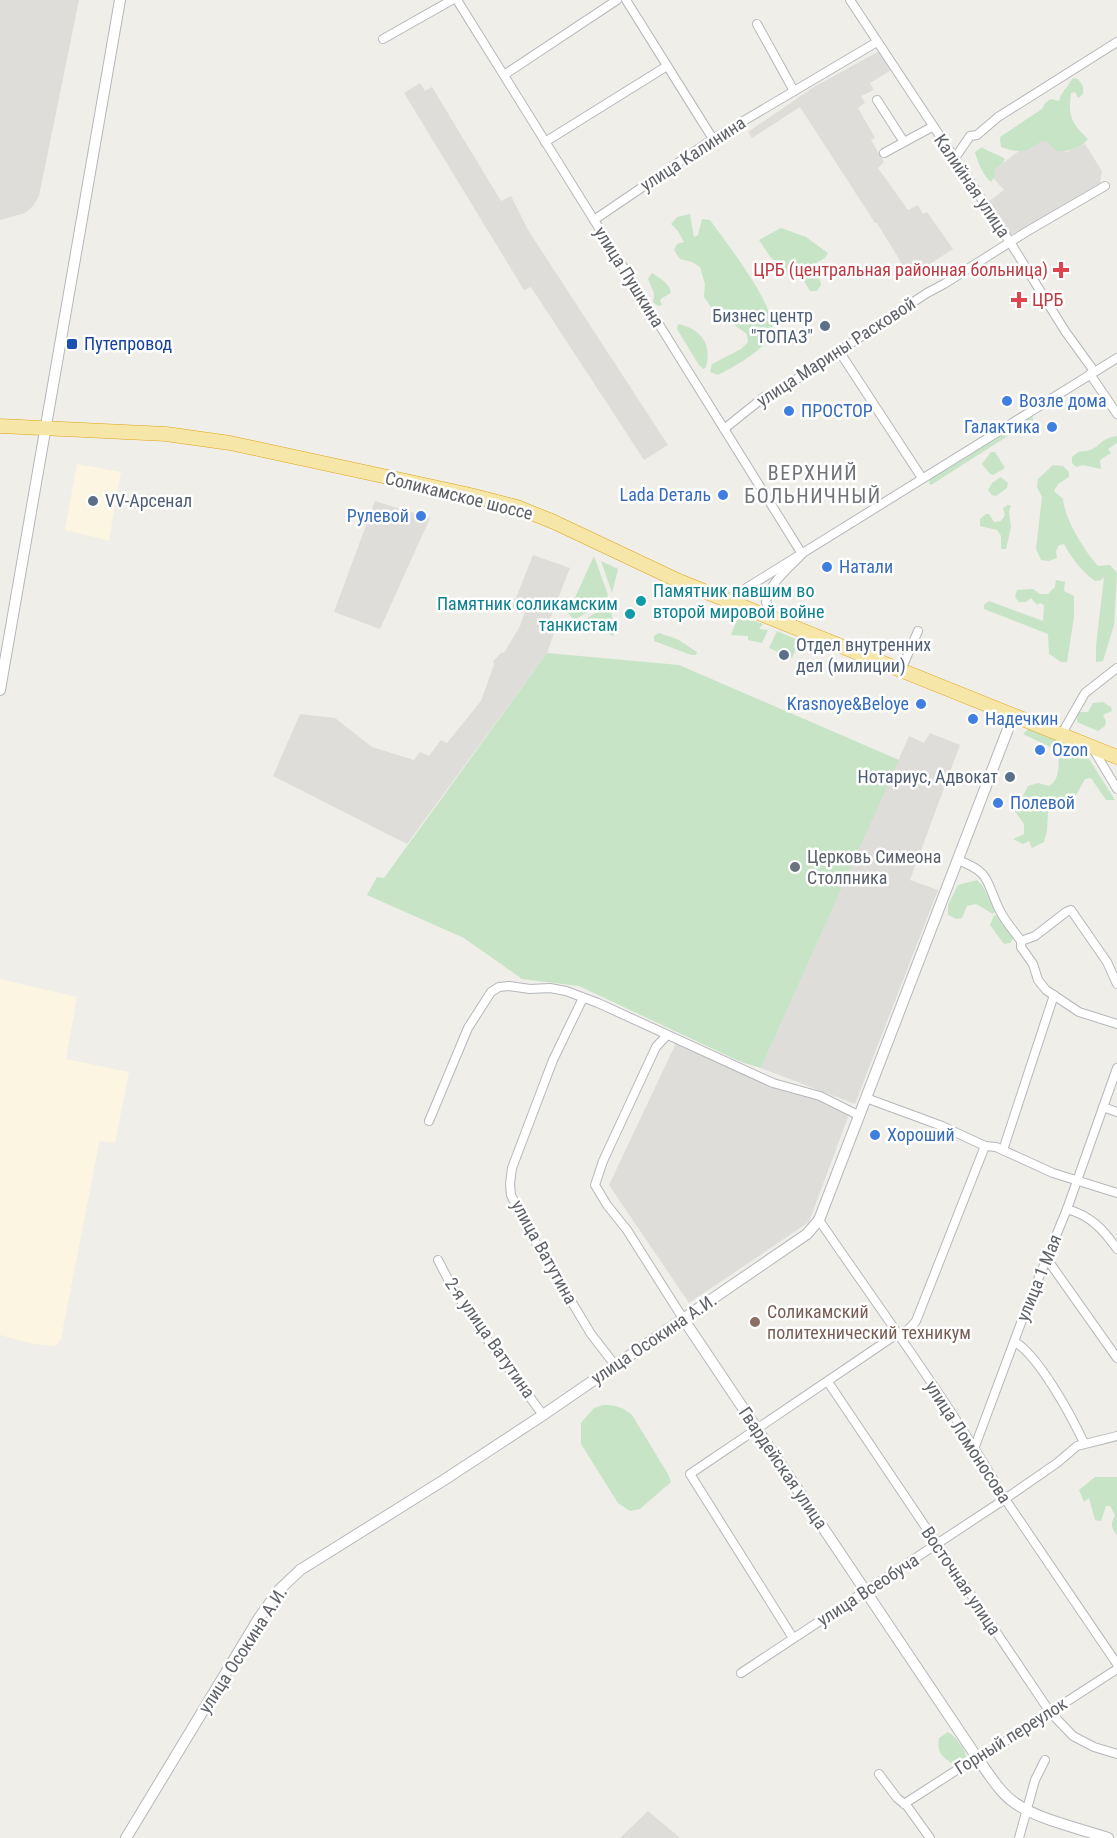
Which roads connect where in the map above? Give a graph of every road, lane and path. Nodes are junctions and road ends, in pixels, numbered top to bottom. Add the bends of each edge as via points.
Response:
1 (120, 0) edge
2 (454, 0) edge
3 (617, 0) edge
4 (626, 0) edge
5 (850, 0) edge
6 (757, 24) dead end
7 (383, 39) dead end
8 (877, 42) junction
9 (1117, 42) edge
10 (667, 66) junction
11 (504, 75) junction
12 (794, 91) junction
13 (877, 100) dead end
14 (932, 127) junction
15 (713, 139) junction
16 (545, 142) junction
17 (904, 142) junction
18 (884, 153) dead end
19 (955, 158) junction
20 (1105, 186) dead end
21 (594, 220) junction
22 (1010, 242) junction
23 (839, 351) junction
24 (1117, 358) edge
25 (1092, 372) junction
26 (1117, 414) edge
27 (0, 426) edge
28 (45, 427) junction
29 (724, 429) junction
30 (922, 478) junction
31 (802, 554) junction
32 (727, 600) junction
33 (779, 622) junction
34 (918, 631) dead end
35 (1117, 668) edge
36 (902, 670) junction
37 (0, 690) edge
38 (1013, 716) junction
39 (1062, 735) junction
40 (1092, 747) junction
41 (1117, 757) edge
42 (1117, 789) edge
43 (958, 860) junction
44 (1021, 941) junction
45 (1117, 984) edge
46 (1054, 995) junction
47 (583, 998) junction
48 (1117, 1024) edge
49 (667, 1035) junction
50 (1117, 1068) edge
51 (866, 1098) junction
52 (1103, 1107) junction
53 (1117, 1112) edge
54 (860, 1116) junction
55 (429, 1121) dead end
56 (985, 1146) junction
57 (1003, 1150) junction
58 (1076, 1180) junction
59 (1117, 1193) edge
60 (1066, 1209) junction
61 (819, 1220) junction
62 (1117, 1250) edge
63 (1047, 1259) junction
64 (438, 1260) dead end
65 (684, 1320) junction
66 (897, 1334) junction
67 (1014, 1342) junction
68 (1117, 1358) edge
69 (615, 1365) junction
70 (828, 1382) junction
71 (543, 1415) junction
72 (756, 1428) junction
73 (1117, 1436) edge
74 (1084, 1443) junction
75 (974, 1449) junction
76 (1005, 1499) junction
77 (937, 1545) junction
78 (866, 1592) junction
79 (793, 1638) junction
80 (1117, 1664) edge
81 (1117, 1669) edge
82 (741, 1672) dead end
83 (1050, 1712) junction
84 (1117, 1754) edge
85 (978, 1759) junction
86 (1045, 1760) dead end
87 (879, 1774) dead end
88 (904, 1804) junction
89 (1028, 1810) junction
90 (126, 1838) edge
91 (930, 1838) edge
92 (1019, 1838) edge
93 (1108, 1838) edge

1 - 28 street
2 - 7 street
2 - 11 street, улица Пушкина
3 - 11 street
4 - 10 street
5 - 8 street, Калийная улица
6 - 12 street
8 - 12 street, улица Калинина
8 - 14 street, Калийная улица
9 - 19 street via 970,136
10 - 15 street
10 - 16 street
11 - 16 street, улица Пушкина
12 - 15 street, улица Калинина
13 - 17 street
14 - 17 street
14 - 19 street, Калийная улица
15 - 21 street, улица Калинина
16 - 21 street, улица Пушкина
17 - 18 street
19 - 22 street, Калийная улица
20 - 22 street, улица Марины Расковой
21 - 29 street, улица Пушкина
22 - 23 street, улица Марины Расковой
22 - 25 street, Калийная улица
23 - 29 street, улица Марины Расковой via 764,397
23 - 30 street
24 - 25 street
25 - 26 street, Калийная улица
25 - 30 street
27 - 28 highway, Соликамское шоссе
28 - 32 highway, Соликамское шоссе via 166,434 230,443 466,494 517,507 554,522
28 - 37 street
29 - 31 street, улица Пушкина
30 - 31 street
31 - 32 street
31 - 33 street via 767,596 765,602
32 - 33 highway, Соликамское шоссе
33 - 36 highway, Соликамское шоссе
34 - 36 street
35 - 39 street via 1084,693
36 - 38 highway, Соликамское шоссе
38 - 39 highway, Соликамское шоссе
38 - 43 street, улица Осокина А.И.
39 - 40 highway, Соликамское шоссе
40 - 41 highway, Соликамское шоссе
40 - 42 street
43 - 44 street via 982,873 1000,911
43 - 51 street, улица Осокина А.И.
44 - 45 street via 1035,936 1071,910 1107,962
44 - 46 street via 1038,980
46 - 48 street via 1079,1012
46 - 57 street
47 - 49 street
47 - 55 street via 550,988 509,986 491,993 468,1028
47 - 69 street, улица Ватутина via 549,1068 512,1168 510,1184 526,1228 591,1334
49 - 54 street via 773,1083 820,1096
49 - 65 street, Гвардейская улица via 656,1047 595,1185
50 - 52 street, улица 1 Мая
51 - 54 street, улица Осокина А.И.
51 - 56 street
52 - 53 street
52 - 58 street, улица 1 Мая
54 - 61 street, улица Осокина А.И.
56 - 57 street
56 - 66 street via 916,1321 907,1331
57 - 58 street
58 - 59 street
58 - 60 street, улица 1 Мая
60 - 62 street via 1082,1214 1104,1231
60 - 63 street, улица 1 Мая
61 - 65 street, улица Осокина А.И. via 807,1234
61 - 66 street, улица Ломоносова
63 - 67 street, улица 1 Мая
63 - 68 street
64 - 71 street, 2-я улица Ватутина via 478,1328
65 - 69 street, улица Осокина А.И.
65 - 72 street, Гвардейская улица
66 - 70 street
66 - 75 street, улица Ломоносова
67 - 74 street via 1033,1357
67 - 75 street, улица 1 Мая
69 - 71 street, улица Осокина А.И.
70 - 72 street
70 - 77 street, Восточная улица
71 - 90 street, улица Осокина А.И. via 289,1579 247,1637
72 - 78 street, Гвардейская улица
72 - 79 street via 690,1474
73 - 74 street, улица Всеобуча
74 - 76 street, улица Всеобуча
75 - 76 street, улица Ломоносова
76 - 77 street, улица Всеобуча
76 - 80 street, улица Ломоносова
77 - 78 street, улица Всеобуча
77 - 83 street, Восточная улица
78 - 79 street, улица Всеобуча
78 - 85 street, Гвардейская улица
79 - 82 street, улица Всеобуча
81 - 83 street, Горный переулок
83 - 84 street, Восточная улица via 1072,1736
83 - 85 street, Горный переулок
85 - 88 street, Горный переулок
85 - 89 street, Гвардейская улица via 1004,1793
86 - 89 street via 1035,1780
87 - 88 street
88 - 91 street
89 - 92 street
89 - 93 street, Гвардейская улица

